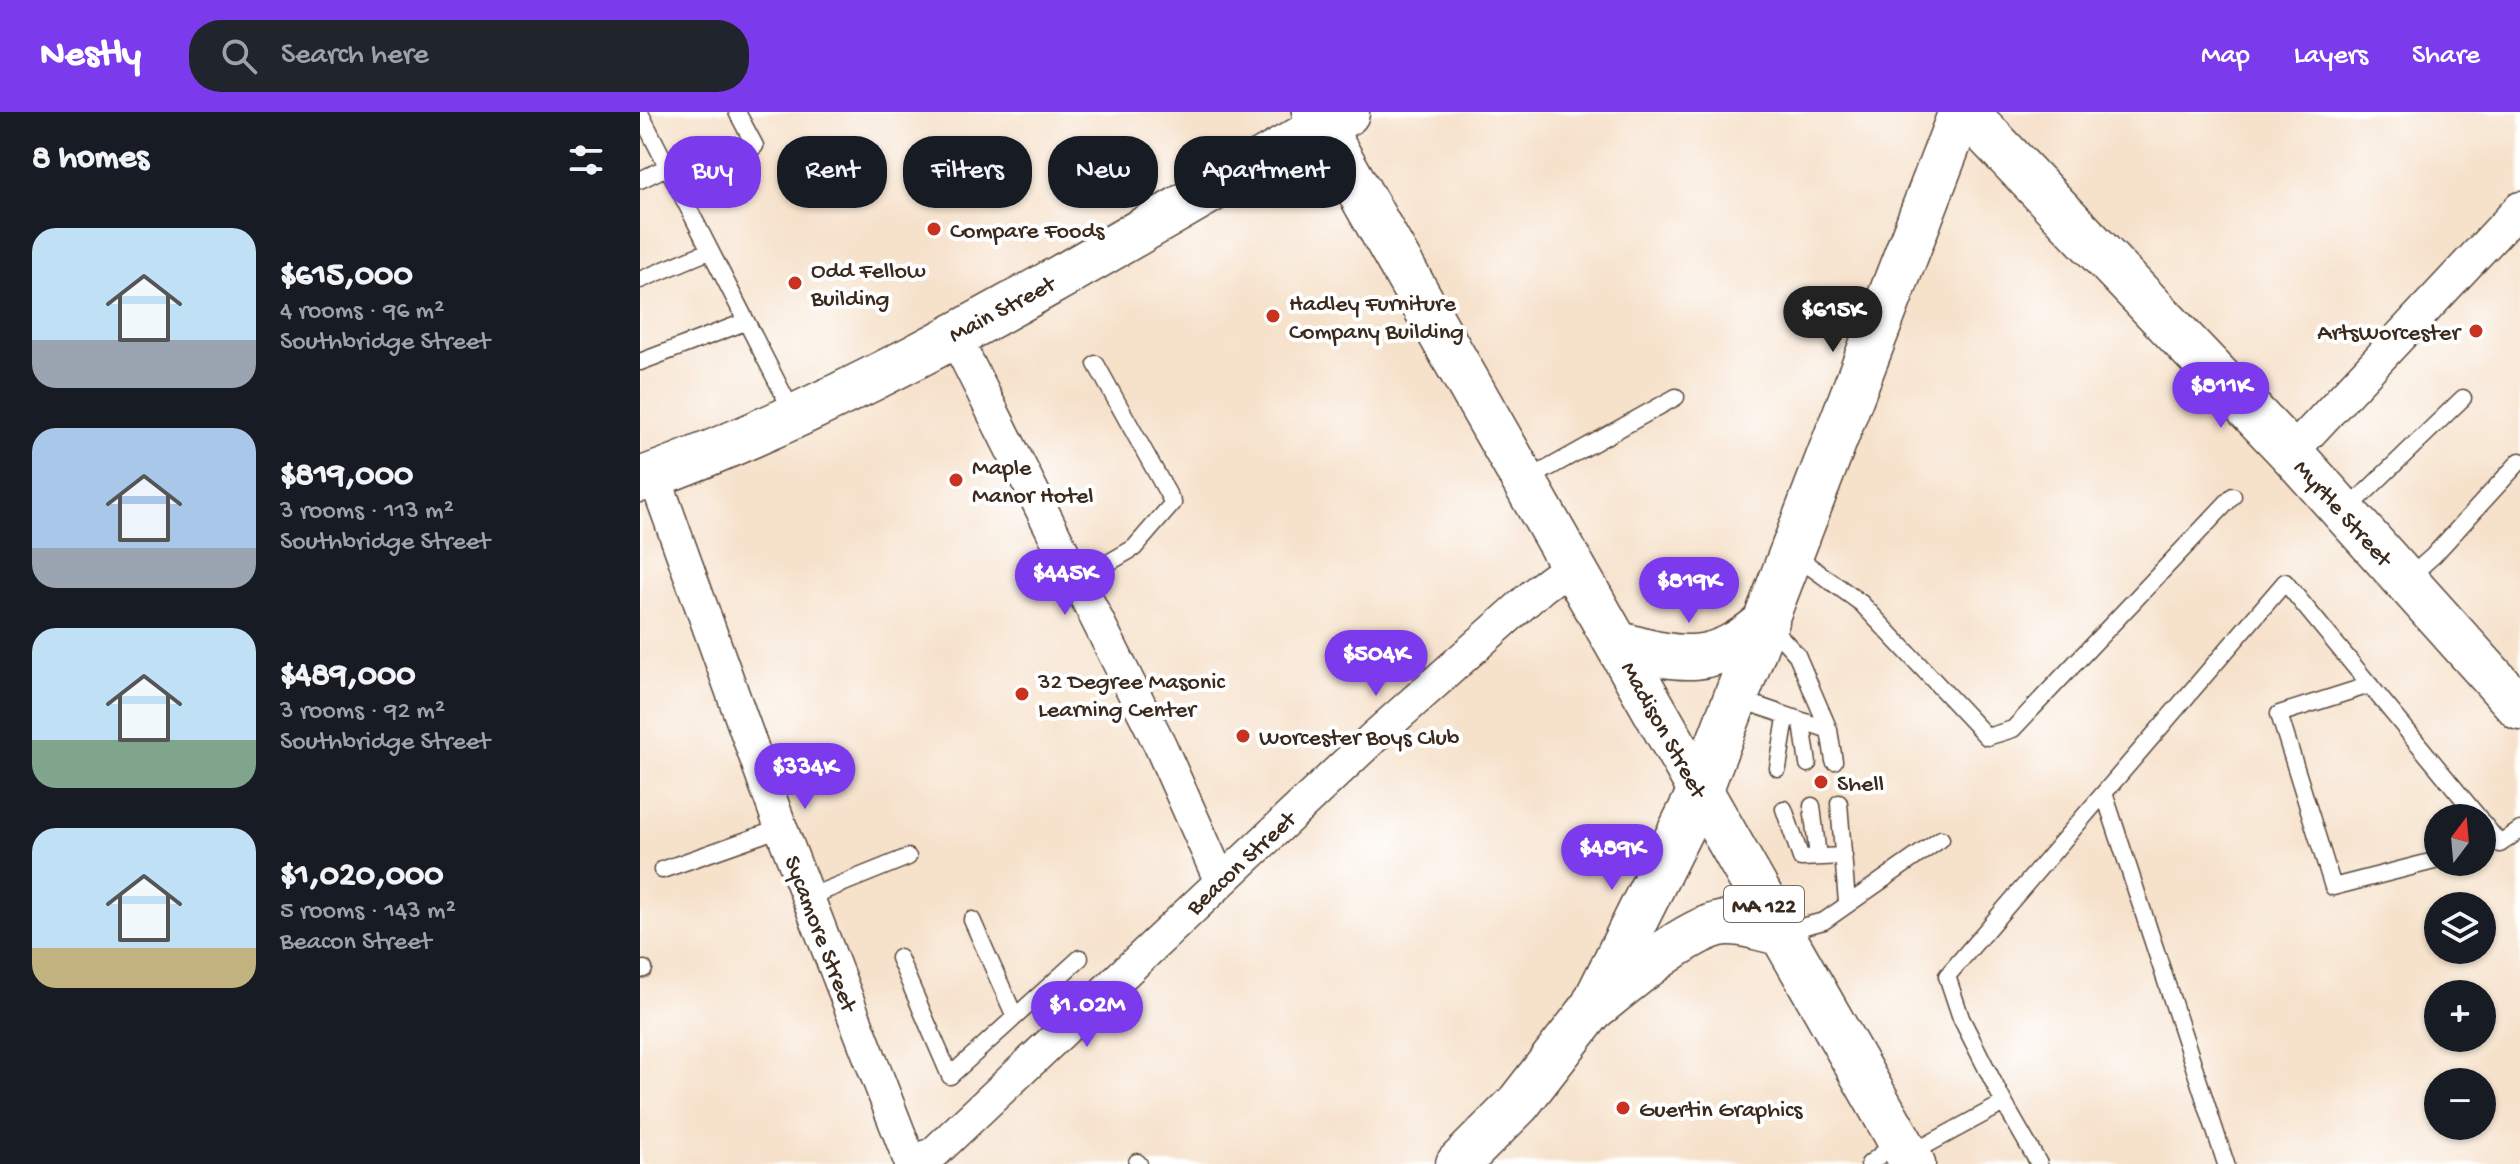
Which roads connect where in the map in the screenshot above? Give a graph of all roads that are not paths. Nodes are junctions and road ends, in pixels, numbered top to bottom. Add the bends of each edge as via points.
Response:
1 (737, 112) edge
2 (1963, 112) edge
3 (640, 113) edge
4 (1329, 117) edge
5 (750, 136) edge
6 (664, 161) edge
7 (664, 168) edge
8 (640, 180) edge
9 (688, 208) edge
10 (2520, 208) edge
11 (709, 251) junction
12 (640, 280) edge
13 (745, 322) junction
14 (954, 335) junction
15 (640, 362) edge
16 (1096, 364) dead end
17 (1676, 397) dead end
18 (2463, 398) dead end
19 (794, 415) junction
20 (2291, 453) junction
21 (2520, 461) edge
22 (647, 477) edge
23 (1526, 481) junction
24 (2233, 496) dead end
25 (2345, 512) junction
26 (1793, 554) junction
27 (1572, 565) junction
28 (2406, 580) junction
29 (1077, 581) junction
30 (1767, 621) junction
31 (1617, 643) junction
32 (2370, 685) junction
33 (1737, 699) junction
34 (2520, 708) edge
35 (1786, 718) junction
36 (1802, 723) junction
37 (1829, 730) junction
38 (1834, 761) dead end
39 (1808, 764) dead end
40 (1778, 768) dead end
41 (1700, 791) junction
42 (2104, 793) junction
43 (1839, 803) dead end
44 (2468, 804) edge
45 (1812, 806) dead end
46 (1784, 809) dead end
47 (781, 828) junction
48 (2520, 830) edge
49 (1941, 839) dead end
50 (2496, 839) edge
51 (2500, 844) junction
52 (2496, 845) edge
53 (1844, 856) junction
54 (908, 857) dead end
55 (1818, 857) junction
56 (2424, 864) edge
57 (662, 870) dead end
58 (1220, 880) junction
59 (809, 897) junction
60 (1847, 903) junction
61 (972, 920) dead end
62 (1781, 933) junction
63 (899, 958) dead end
64 (1080, 958) dead end
65 (1591, 1010) junction
66 (1015, 1017) junction
67 (2004, 1103) junction
68 (1898, 1156) edge
69 (912, 1164) edge
70 (1458, 1164) edge
71 (2039, 1164) edge
72 (2226, 1164) edge

1 - 5 lane
2 - 20 main road, Myrtle Street
2 - 26 main road
3 - 6 lane
4 - 14 main road, Main Street
4 - 23 main road, Madison Street / MA 122
7 - 8 lane
9 - 11 lane
10 - 20 street
11 - 12 lane
11 - 13 lane
13 - 15 lane
13 - 19 lane
14 - 19 main road, Main Street
14 - 29 street
16 - 29 lane via 1173,503 1134,548
17 - 23 lane
18 - 25 lane
19 - 22 main road, Main Street
20 - 25 main road, Myrtle Street
21 - 28 lane
22 - 47 street, Sycamore Street
23 - 27 main road, Madison Street / MA 122
24 - 26 lane via 2013,729 1987,737 1861,603
25 - 28 main road, Myrtle Street
26 - 30 main road
27 - 31 main road, Madison Street / MA 122
27 - 58 street, Beacon Street
28 - 34 main road, Myrtle Street
29 - 58 street via 1160,745
30 - 31 main road via 1745,641 1703,659 1681,659
30 - 33 main road
30 - 37 lane via 1797,655
31 - 41 main road, Madison Street / MA 122
32 - 42 lane via 2285,582
32 - 44 lane
32 - 56 lane via 2279,714 2333,887
33 - 35 lane
33 - 41 main road
35 - 36 lane
35 - 40 lane
36 - 37 lane
36 - 39 lane
37 - 38 lane
41 - 62 main road, Madison Street / MA 122
41 - 65 main road
42 - 67 lane via 1947,976 1961,1018
42 - 72 lane
43 - 53 lane
45 - 55 lane
46 - 55 lane via 1801,858
47 - 57 lane
47 - 59 street, Sycamore Street
48 - 51 lane
49 - 60 lane
50 - 51 lane
51 - 52 lane
53 - 55 lane
53 - 60 lane
54 - 59 lane
58 - 69 street, Beacon Street via 935,1152
59 - 69 street, Sycamore Street
60 - 62 lane via 1824,921
61 - 66 lane
62 - 65 main road via 1751,923 1722,923 1677,945
62 - 68 main road, Madison Street / MA 122
63 - 66 lane via 950,1076
64 - 66 lane
65 - 70 main road via 1518,1104
67 - 68 lane
67 - 71 lane

